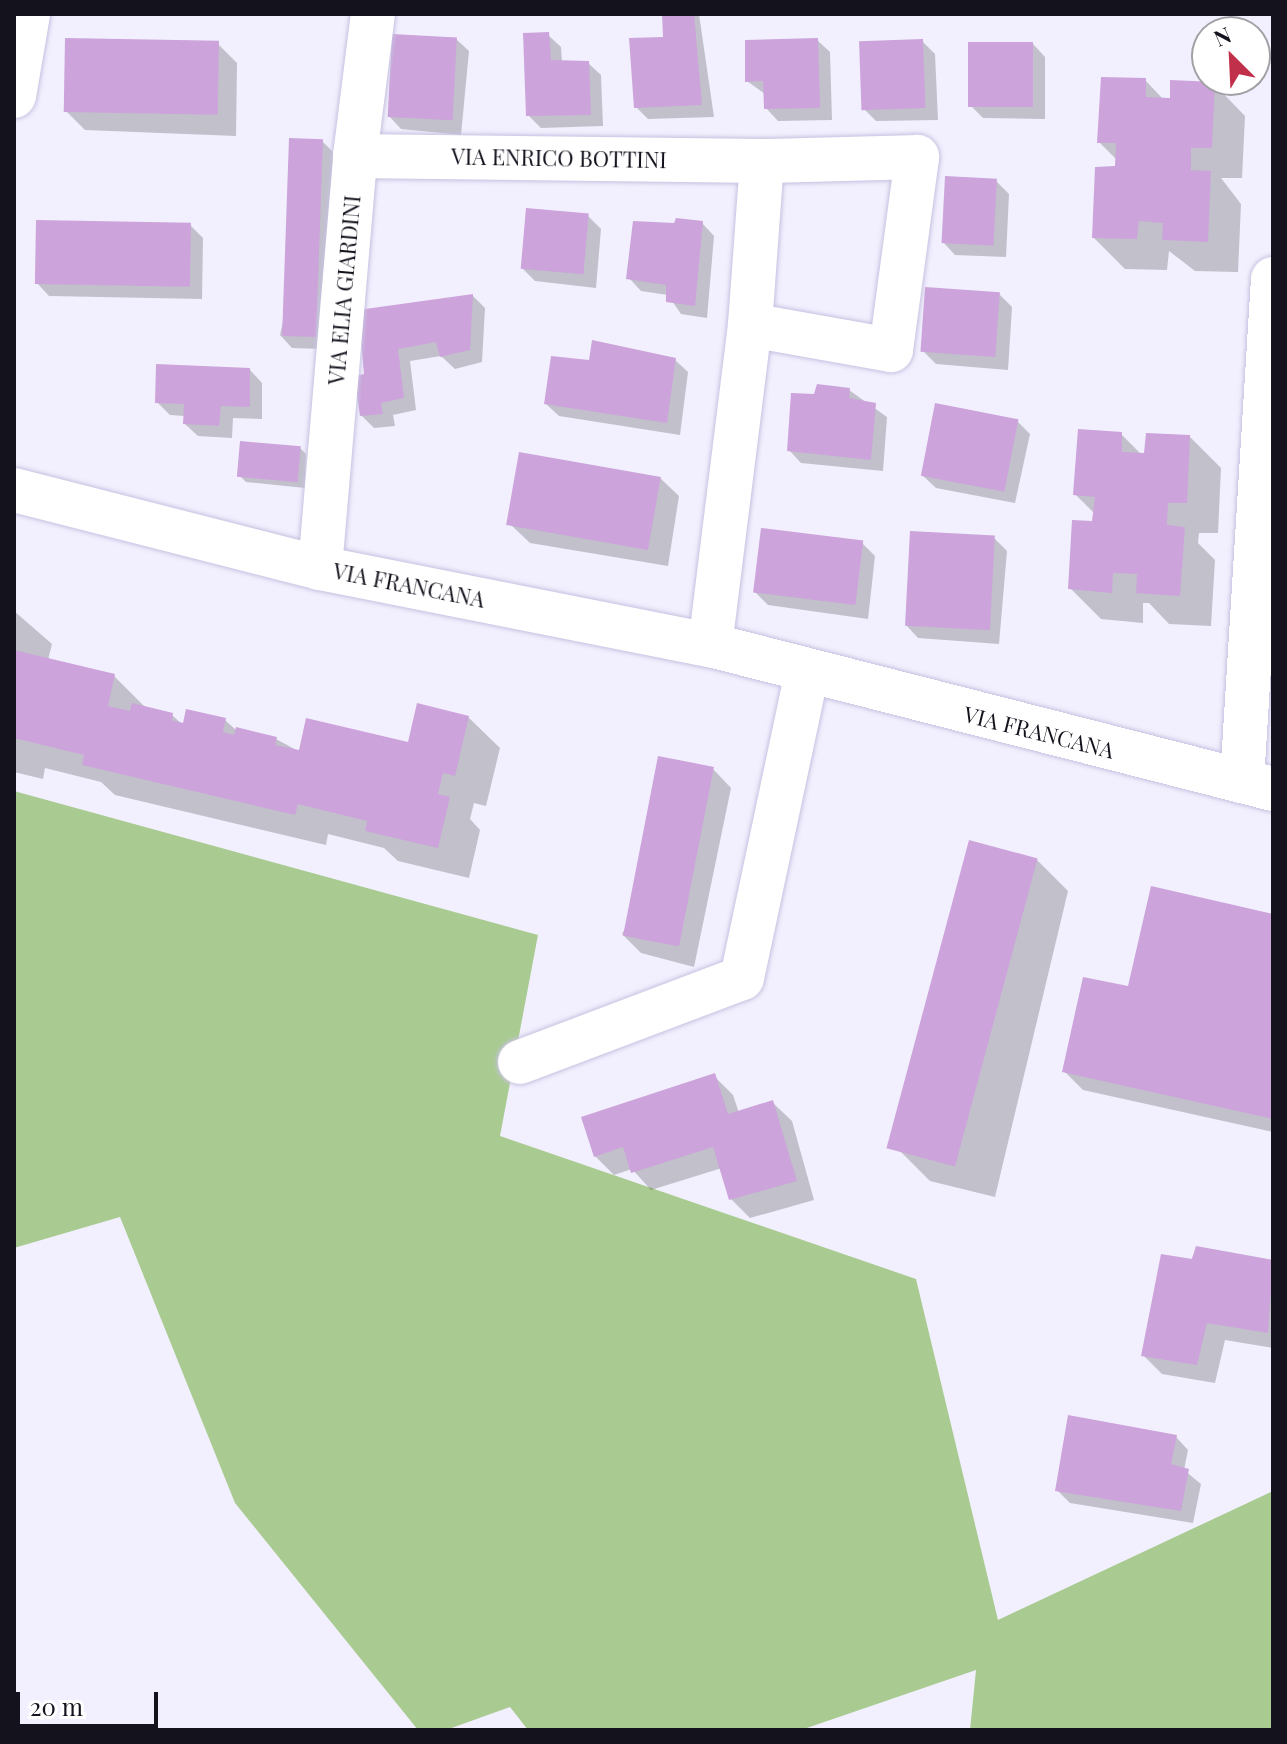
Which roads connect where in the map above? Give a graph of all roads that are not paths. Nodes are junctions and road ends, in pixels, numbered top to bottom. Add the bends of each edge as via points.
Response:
1 (28, 14) edge
2 (373, 14) edge
3 (14, 96) edge
4 (355, 156) junction
5 (762, 161) junction
6 (1273, 279) edge
7 (750, 325) junction
8 (14, 490) edge
9 (320, 568) junction
10 (710, 645) junction
11 (807, 671) junction
12 (1258, 785) edge
13 (520, 1062) dead end

1 - 3 street
2 - 4 street, VIA ELIA GIARDINI
4 - 5 street, VIA ENRICO BOTTINI
4 - 9 street, VIA ELIA GIARDINI
5 - 7 street
5 - 7 street, VIA ENRICO BOTTINI via 917,157 891,350
6 - 12 street
7 - 10 street
8 - 9 street, VIA FRANCANA
9 - 10 street, VIA FRANCANA
10 - 11 street, VIA FRANCANA
11 - 12 street, VIA FRANCANA
11 - 13 street via 742,978

